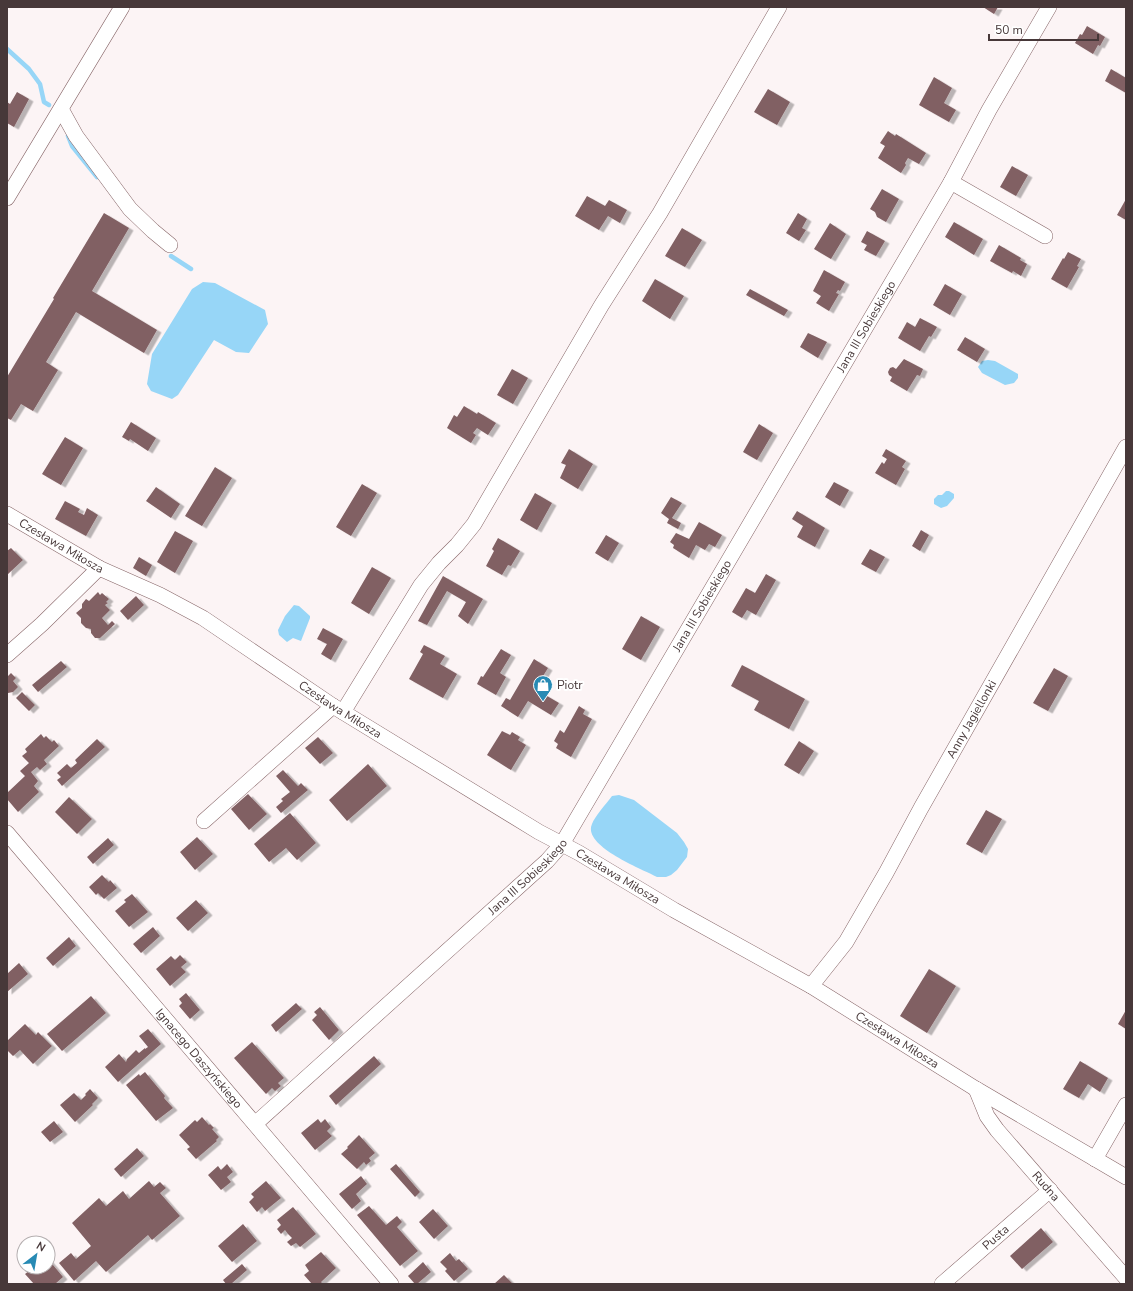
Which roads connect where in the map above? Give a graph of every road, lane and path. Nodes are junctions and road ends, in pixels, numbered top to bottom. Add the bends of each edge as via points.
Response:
1 (122, 7) edge
2 (779, 7) edge
3 (1049, 7) edge
4 (61, 109) junction
5 (12, 178) edge
6 (951, 182) junction
7 (7, 198) edge
8 (1045, 236) dead end
9 (170, 245) dead end
10 (1126, 447) edge
11 (7, 514) edge
12 (99, 568) junction
13 (7, 655) edge
14 (338, 710) junction
15 (204, 821) dead end
16 (7, 833) edge
17 (562, 844) junction
18 (812, 986) junction
19 (976, 1089) junction
20 (1126, 1105) edge
21 (255, 1124) junction
22 (1095, 1159) junction
23 (1126, 1177) edge
24 (1050, 1190) junction
25 (1126, 1278) edge
26 (391, 1284) edge
27 (942, 1284) edge

1 - 4 street
2 - 14 street via 660,213 601,306 474,524 421,585
3 - 6 street, Jana III Sobieskiego via 989,110
4 - 5 street
4 - 9 street via 76,136 130,209
5 - 7 street
6 - 8 street
6 - 17 street, Jana III Sobieskiego
10 - 18 street, Anny Jagiellonki via 866,908 846,942
11 - 12 street, Czesława Miłosza
12 - 13 street
12 - 14 street, Czesława Miłosza via 160,595 202,618
14 - 15 street
14 - 17 street, Czesława Miłosza
16 - 21 street, Ignacego Daszyńskiego
17 - 18 street, Czesława Miłosza via 674,910
17 - 21 street, Jana III Sobieskiego via 547,861
18 - 19 street, Czesława Miłosza
19 - 22 street, Czesława Miłosza
19 - 24 street, Rudna via 988,1116 998,1130
20 - 22 street
21 - 26 street, Ignacego Daszyńskiego
22 - 23 street, Czesława Miłosza
24 - 25 street, Rudna
24 - 27 street, Pusta

